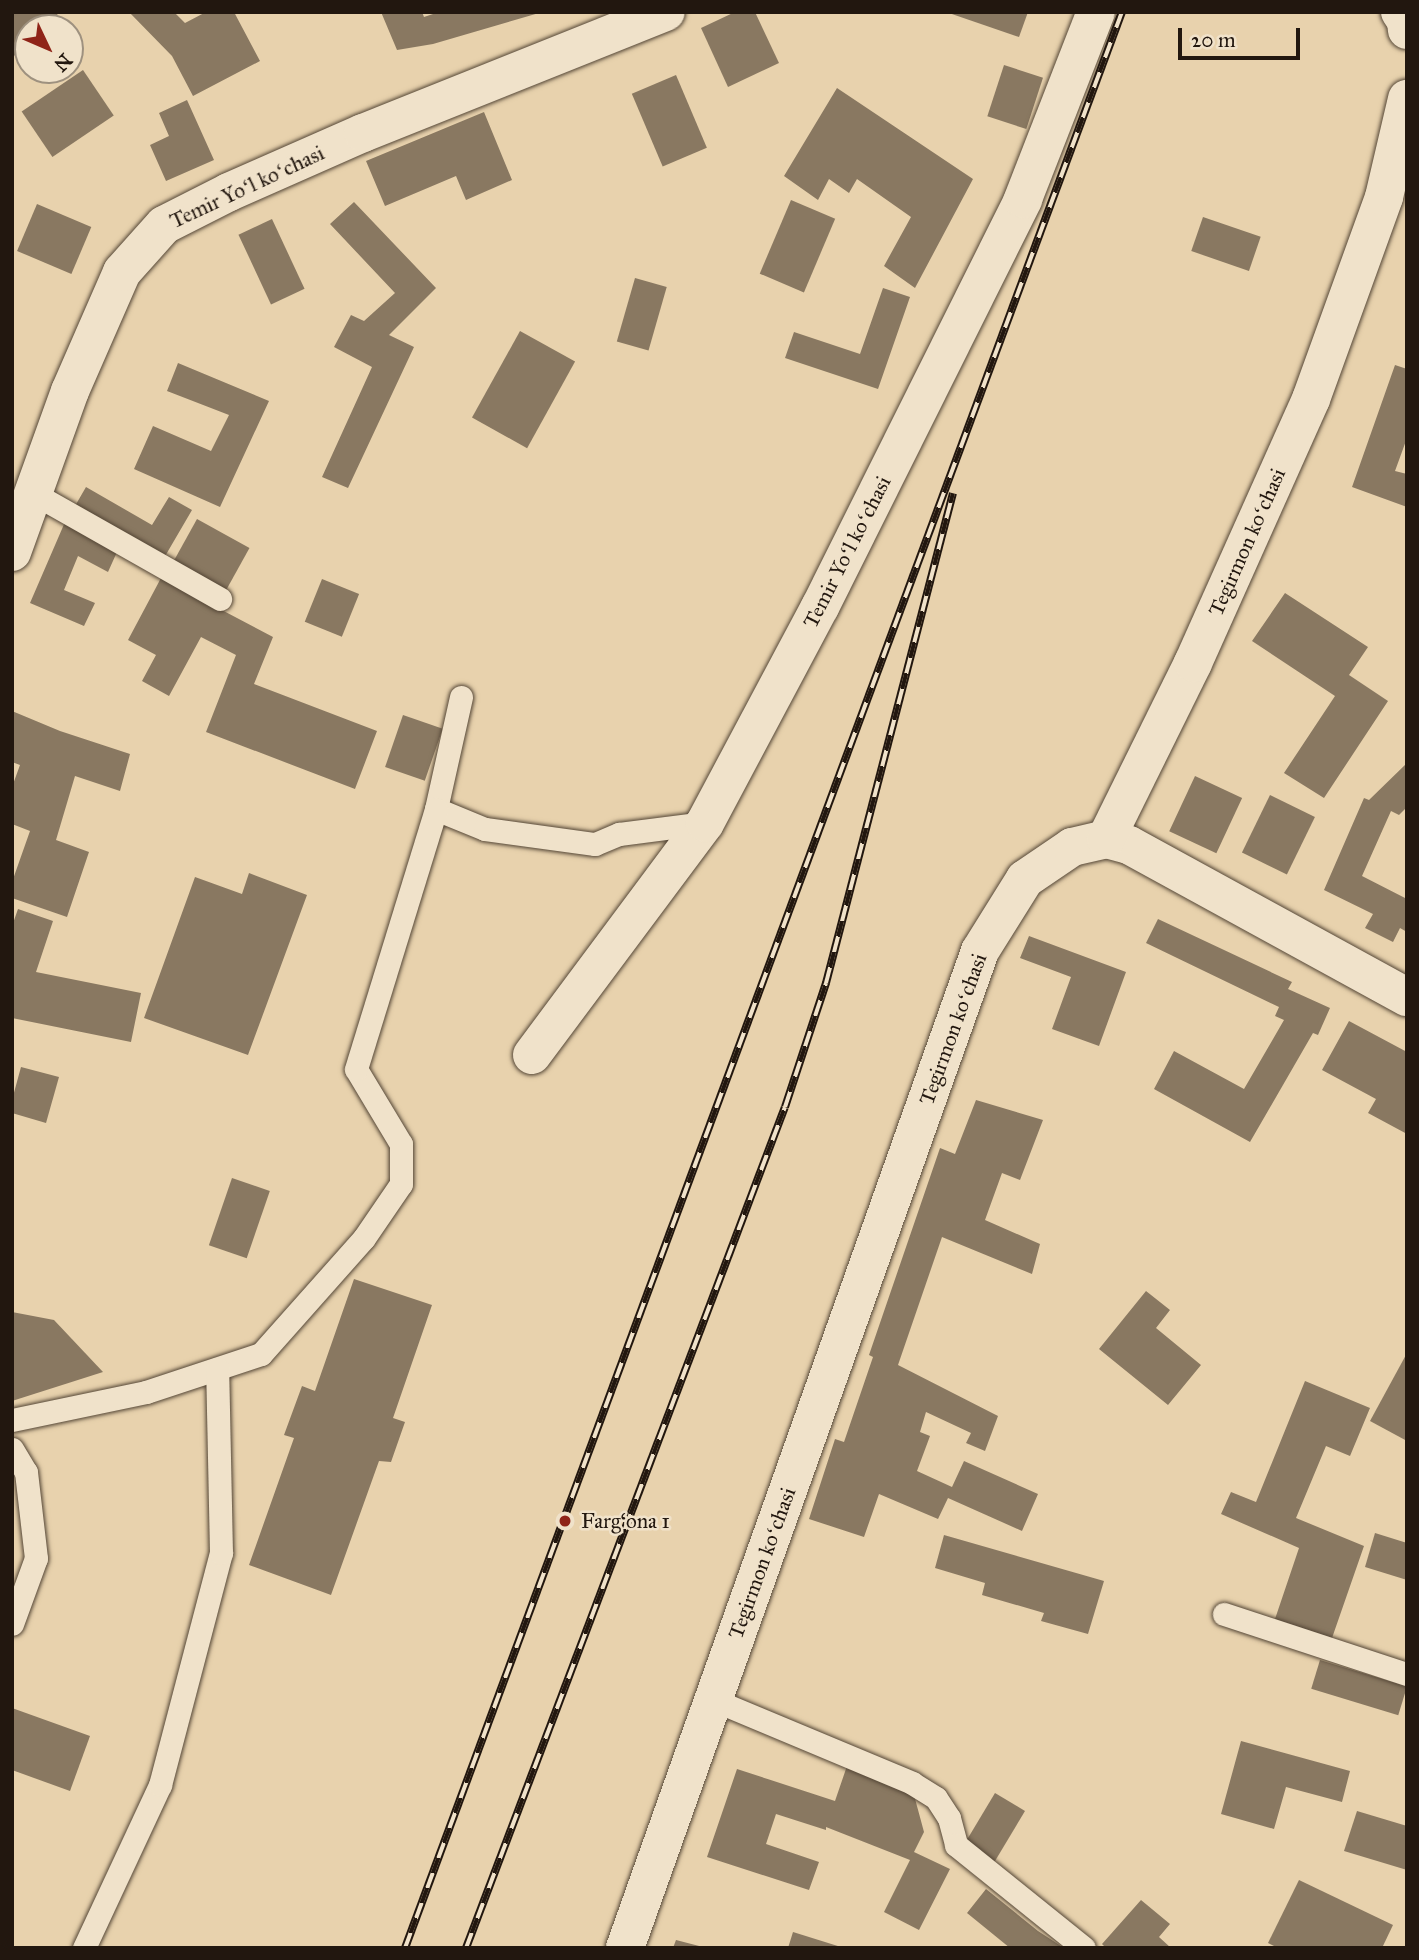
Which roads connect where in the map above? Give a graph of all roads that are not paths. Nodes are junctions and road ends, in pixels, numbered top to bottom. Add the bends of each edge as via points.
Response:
1 (666, 12) edge
2 (1096, 12) edge
3 (1400, 12) edge
4 (1407, 30) edge
5 (1407, 99) edge
6 (33, 493) junction
7 (12, 552) edge
8 (220, 599) dead end
9 (461, 697) dead end
10 (436, 809) junction
11 (705, 823) junction
12 (1106, 839) junction
13 (1407, 997) edge
14 (532, 1055) dead end
15 (217, 1369) junction
16 (12, 1420) edge
17 (12, 1449) edge
18 (1224, 1614) dead end
19 (12, 1624) edge
20 (1407, 1674) edge
21 (714, 1700) junction
22 (84, 1948) edge
23 (625, 1948) edge
24 (1084, 1948) edge

1 - 6 street, Temir Yoʻl koʻchasi via 363,133 164,225 122,272 70,391
2 - 11 street, Temir Yoʻl koʻchasi via 1023,199 820,607
3 - 4 street
5 - 12 street, Tegirmon koʻchasi via 1384,197 1311,399 1193,663
6 - 7 street, Temir Yoʻl koʻchasi
6 - 8 lane
9 - 10 lane
10 - 11 lane via 485,829 595,844 619,834
10 - 15 lane via 356,1069 401,1144 401,1184 365,1238 261,1354
11 - 14 street, Temir Yoʻl koʻchasi
12 - 13 street via 1129,845
12 - 21 street, Tegirmon koʻchasi via 1072,847 1025,879 980,951
15 - 16 lane via 146,1392
15 - 22 lane via 221,1553 160,1786
17 - 19 lane via 26,1472 36,1558
18 - 20 lane
21 - 23 street, Tegirmon koʻchasi
21 - 24 lane via 928,1793 949,1818 956,1845

